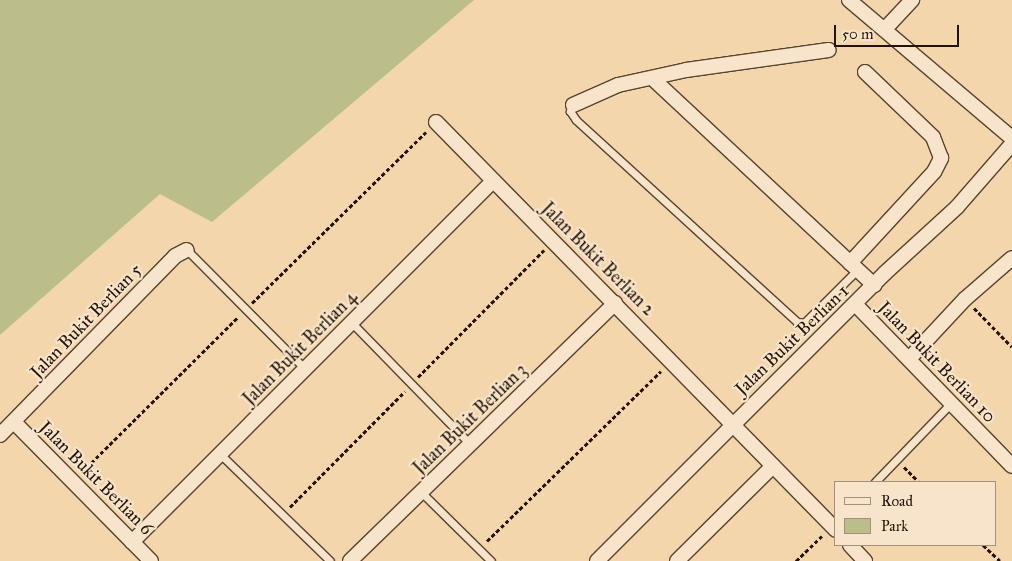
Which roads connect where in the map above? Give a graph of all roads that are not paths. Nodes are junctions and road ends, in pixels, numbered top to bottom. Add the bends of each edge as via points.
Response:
1 (849, 0) edge
2 (912, 0) edge
3 (885, 29) junction
4 (829, 50) dead end
5 (865, 72) dead end
6 (652, 78) junction
7 (574, 105) joint
8 (436, 122) dead end
9 (1012, 138) edge
10 (1012, 144) edge
11 (493, 181) junction
12 (187, 250) joint
13 (1012, 258) edge
14 (853, 266) junction
15 (874, 285) junction
16 (615, 303) junction
17 (856, 305) junction
18 (352, 323) junction
19 (909, 359) junction
20 (306, 369) junction
21 (951, 403) junction
22 (14, 422) junction
23 (734, 423) junction
24 (0, 435) edge
25 (470, 444) junction
26 (220, 454) junction
27 (773, 466) junction
28 (1012, 466) edge
29 (876, 481) edge
30 (421, 492) junction
31 (834, 525) edge
32 (132, 542) junction
33 (851, 546) edge
34 (151, 561) edge
35 (330, 561) edge
36 (350, 561) edge
37 (491, 561) edge
38 (597, 561) edge
39 (677, 561) edge
40 (865, 561) edge

1 - 3 street
2 - 3 street
3 - 9 street
4 - 6 street
5 - 14 street via 933,136 941,158 934,172
6 - 7 street via 618,86
6 - 14 street
7 - 14 lane via 570,111 576,120 797,322 804,323
8 - 11 street, Jalan Bukit Berlian 2
10 - 15 street, Jalan Bukit Berlian 1 via 957,207
11 - 16 street, Jalan Bukit Berlian 2
11 - 18 street, Jalan Bukit Berlian 4
12 - 20 lane
12 - 22 street, Jalan Bukit Berlian 5 via 175,256
13 - 19 street via 965,299
14 - 15 street
15 - 17 street, Jalan Bukit Berlian 1
16 - 23 street, Jalan Bukit Berlian 2
16 - 25 street, Jalan Bukit Berlian 3
17 - 19 street, Jalan Bukit Berlian 10
17 - 23 street, Jalan Bukit Berlian 1
18 - 20 street, Jalan Bukit Berlian 4
18 - 25 lane
19 - 21 street, Jalan Bukit Berlian 10
20 - 26 street, Jalan Bukit Berlian 4
21 - 28 street, Jalan Bukit Berlian 10
21 - 29 lane
22 - 24 street, Jalan Bukit Berlian 5
22 - 32 street, Jalan Bukit Berlian 6
23 - 27 street, Jalan Bukit Berlian 2
23 - 38 street, Jalan Bukit Berlian 1
25 - 30 street, Jalan Bukit Berlian 3
26 - 32 street, Jalan Bukit Berlian 4
26 - 35 lane
27 - 31 street, Jalan Bukit Berlian 2
27 - 39 street
30 - 36 street, Jalan Bukit Berlian 3
30 - 37 lane
32 - 34 street, Jalan Bukit Berlian 6
33 - 40 street

